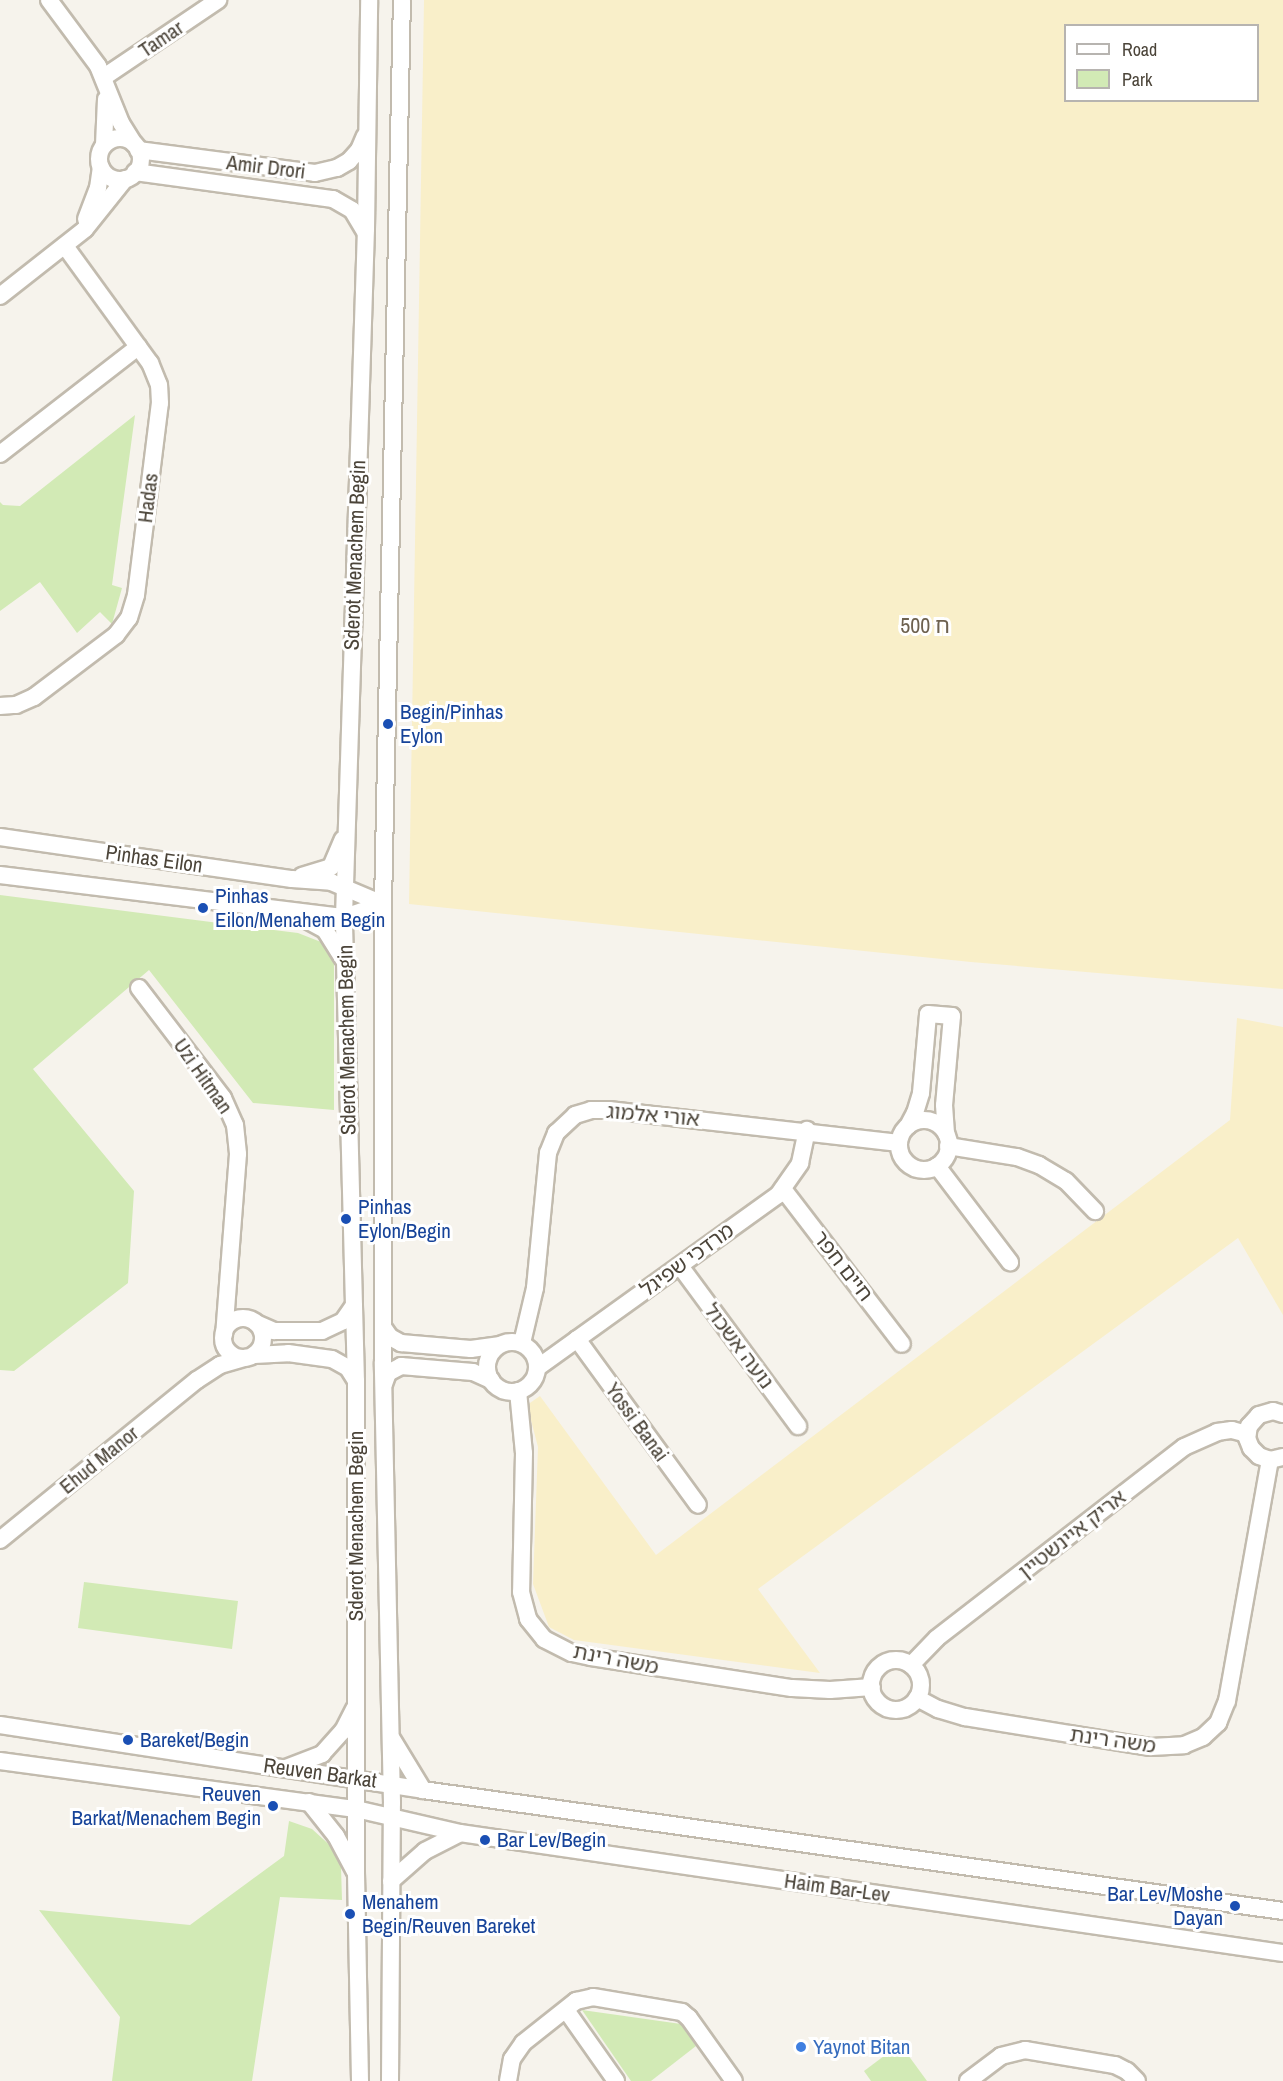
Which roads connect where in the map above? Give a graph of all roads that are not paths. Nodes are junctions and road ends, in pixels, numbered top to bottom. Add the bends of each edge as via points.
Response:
1 (49, 0) edge
2 (218, 0) edge
3 (369, 0) edge
4 (402, 0) edge
5 (104, 77) junction
6 (368, 124) junction
7 (104, 145) junction
8 (136, 147) junction
9 (101, 167) junction
10 (130, 175) junction
11 (366, 236) junction
12 (70, 242) junction
13 (0, 296) edge
14 (138, 347) junction
15 (0, 454) edge
16 (0, 706) edge
17 (346, 833) junction
18 (0, 837) edge
19 (0, 875) edge
20 (292, 879) junction
21 (345, 888) junction
22 (383, 904) junction
23 (290, 912) junction
24 (344, 917) junction
25 (344, 961) junction
26 (140, 988) dead end
27 (908, 1126) junction
28 (807, 1130) junction
29 (947, 1140) junction
30 (899, 1143) junction
31 (937, 1166) junction
32 (783, 1189) junction
33 (1095, 1211) dead end
34 (1010, 1262) dead end
35 (680, 1266) junction
36 (227, 1282) junction
37 (354, 1305) junction
38 (252, 1321) junction
39 (383, 1327) junction
40 (224, 1337) junction
41 (577, 1339) junction
42 (522, 1343) junction
43 (902, 1344) dead end
44 (499, 1345) junction
45 (249, 1357) junction
46 (537, 1368) junction
47 (197, 1380) junction
48 (491, 1380) junction
49 (356, 1382) junction
50 (384, 1384) junction
51 (518, 1391) junction
52 (1283, 1414) edge
53 (798, 1426) dead end
54 (1247, 1434) junction
55 (1276, 1458) edge
56 (698, 1505) dead end
57 (0, 1540) edge
58 (911, 1665) junction
59 (872, 1687) junction
60 (917, 1698) junction
61 (356, 1706) junction
62 (0, 1725) edge
63 (391, 1737) junction
64 (0, 1761) edge
65 (285, 1769) junction
66 (356, 1779) junction
67 (392, 1784) junction
68 (423, 1790) junction
69 (309, 1802) junction
70 (356, 1809) junction
71 (392, 1816) junction
72 (460, 1833) junction
73 (356, 1872) junction
74 (392, 1881) junction
75 (1283, 1911) edge
76 (1258, 1949) junction
77 (1283, 1953) edge
78 (1283, 1962) edge
79 (566, 2010) junction
80 (975, 2079) edge
81 (360, 2081) edge
82 (390, 2081) edge
83 (508, 2081) edge
84 (616, 2081) edge
85 (734, 2081) edge
86 (1137, 2081) edge

1 - 5 street
2 - 5 street, Tamar
3 - 6 street, Sderot Menachem Begin
4 - 22 street, Sderot Menachem Begin
5 - 7 street
5 - 8 street via 121,123
6 - 8 street, Amir Drori via 355,156 337,168 315,173
6 - 11 street, Sderot Menachem Begin
7 - 8 street via 118,138
7 - 9 street via 99,157
8 - 10 street via 140,160
9 - 10 street via 112,178
9 - 12 street via 94,202
10 - 11 street, Amir Drori via 333,199 357,215
10 - 12 street via 95,219
11 - 17 street, Sderot Menachem Begin
12 - 13 street
12 - 14 street, Hadas
14 - 15 street
14 - 16 street, Hadas via 154,372 160,399 131,613 116,634 34,697 16,705
17 - 20 street via 331,867
17 - 21 street, Sderot Menachem Begin
18 - 20 street, Pinhas Eilon
19 - 23 street, Pinhas Eilon
20 - 21 street, Pinhas Eilon via 332,882
21 - 22 street, Pinhas Eilon
21 - 24 street, Sderot Menachem Begin
22 - 24 street, Pinhas Eilon
22 - 39 street, Sderot Menachem Begin
23 - 24 street, Pinhas Eilon
23 - 25 street via 325,930
24 - 25 street, Sderot Menachem Begin
25 - 37 street, Sderot Menachem Begin
26 - 36 street, Uzi Hitman via 223,1098 235,1125 238,1154
27 - 29 street via 930,1121 940,1126
27 - 29 street via 921,1093 928,1014 952,1016 944,1105
27 - 30 street
28 - 30 street, אורי אלמוג
28 - 32 street, מרדכי שפיגל via 800,1163
28 - 42 street, אורי אלמוג via 609,1110 582,1112 568,1119 556,1132 548,1153 535,1288
29 - 31 street via 945,1157
29 - 33 street via 1039,1165 1066,1181
30 - 31 street via 901,1154 911,1166
31 - 34 street
32 - 35 street, מרדכי שפיגל
32 - 43 street, חיים חפר
35 - 41 street, מרדכי שפיגל
35 - 53 street, נועה אשכול
36 - 38 street, Uzi Hitman via 236,1308
36 - 40 street, Uzi Hitman
37 - 38 street via 343,1321 322,1331 274,1331
37 - 49 street, Sderot Menachem Begin
38 - 40 street via 233,1322
38 - 45 street via 262,1330 263,1340 260,1349
39 - 44 street via 401,1343 471,1348
39 - 50 street, Sderot Menachem Begin
40 - 45 street via 230,1353
40 - 47 street, Ehud Manor via 215,1358
41 - 46 street, מרדכי שפיגל
41 - 56 street, Yossi Banai
42 - 44 street via 510,1341
42 - 46 street via 535,1356
44 - 48 street via 488,1361
45 - 47 street, Ehud Manor via 215,1367
45 - 49 street, Ehud Manor via 288,1353 332,1359 348,1368
46 - 51 street via 531,1383
47 - 57 street, Ehud Manor
48 - 50 street via 475,1372 401,1366 388,1373
48 - 51 street via 503,1390
49 - 61 street, Sderot Menachem Begin
50 - 63 street, Sderot Menachem Begin
51 - 59 street, משה רינת via 524,1454 521,1592 528,1619 544,1639 591,1658 792,1688
52 - 54 street via 1262,1413 1251,1423
54 - 55 street via 1253,1451
54 - 58 street, אריק איינשטיין via 1217,1432 1185,1447 937,1638
55 - 60 street, משה רינת via 1227,1701 1218,1723 1203,1737 1184,1745 1151,1747 965,1717
58 - 59 street via 898,1660 883,1664 875,1672
58 - 60 street via 921,1682
59 - 60 street via 877,1701 890,1709 906,1707
61 - 65 street via 342,1731 322,1754
61 - 66 street, Sderot Menachem Begin
62 - 65 street, Reuven Barkat
63 - 67 street, Sderot Menachem Begin
63 - 68 street, Sderot Menachem Begin
64 - 69 street, Reuven Barkat
65 - 66 street, Reuven Barkat
66 - 67 street, Reuven Barkat
66 - 70 street, Sderot Menachem Begin
67 - 68 street, Haim Bar-Lev
67 - 71 street, Sderot Menachem Begin
68 - 75 street, Haim Bar-Lev
69 - 70 street, Reuven Barkat
69 - 73 street via 336,1836
70 - 71 street, Reuven Barkat
70 - 73 street, Sderot Menachem Begin
71 - 72 street, Haim Bar-Lev
71 - 74 street, Sderot Menachem Begin
72 - 74 street via 425,1851
72 - 76 street, Haim Bar-Lev
73 - 81 street, Sderot Menachem Begin
74 - 82 street, Sderot Menachem Begin
76 - 77 street, Haim Bar-Lev
76 - 78 street
79 - 83 street via 521,2045 512,2059
79 - 84 street
79 - 85 street via 581,1999 593,1997 678,2010 689,2018
80 - 86 street via 1001,2056 1025,2050 1115,2065

